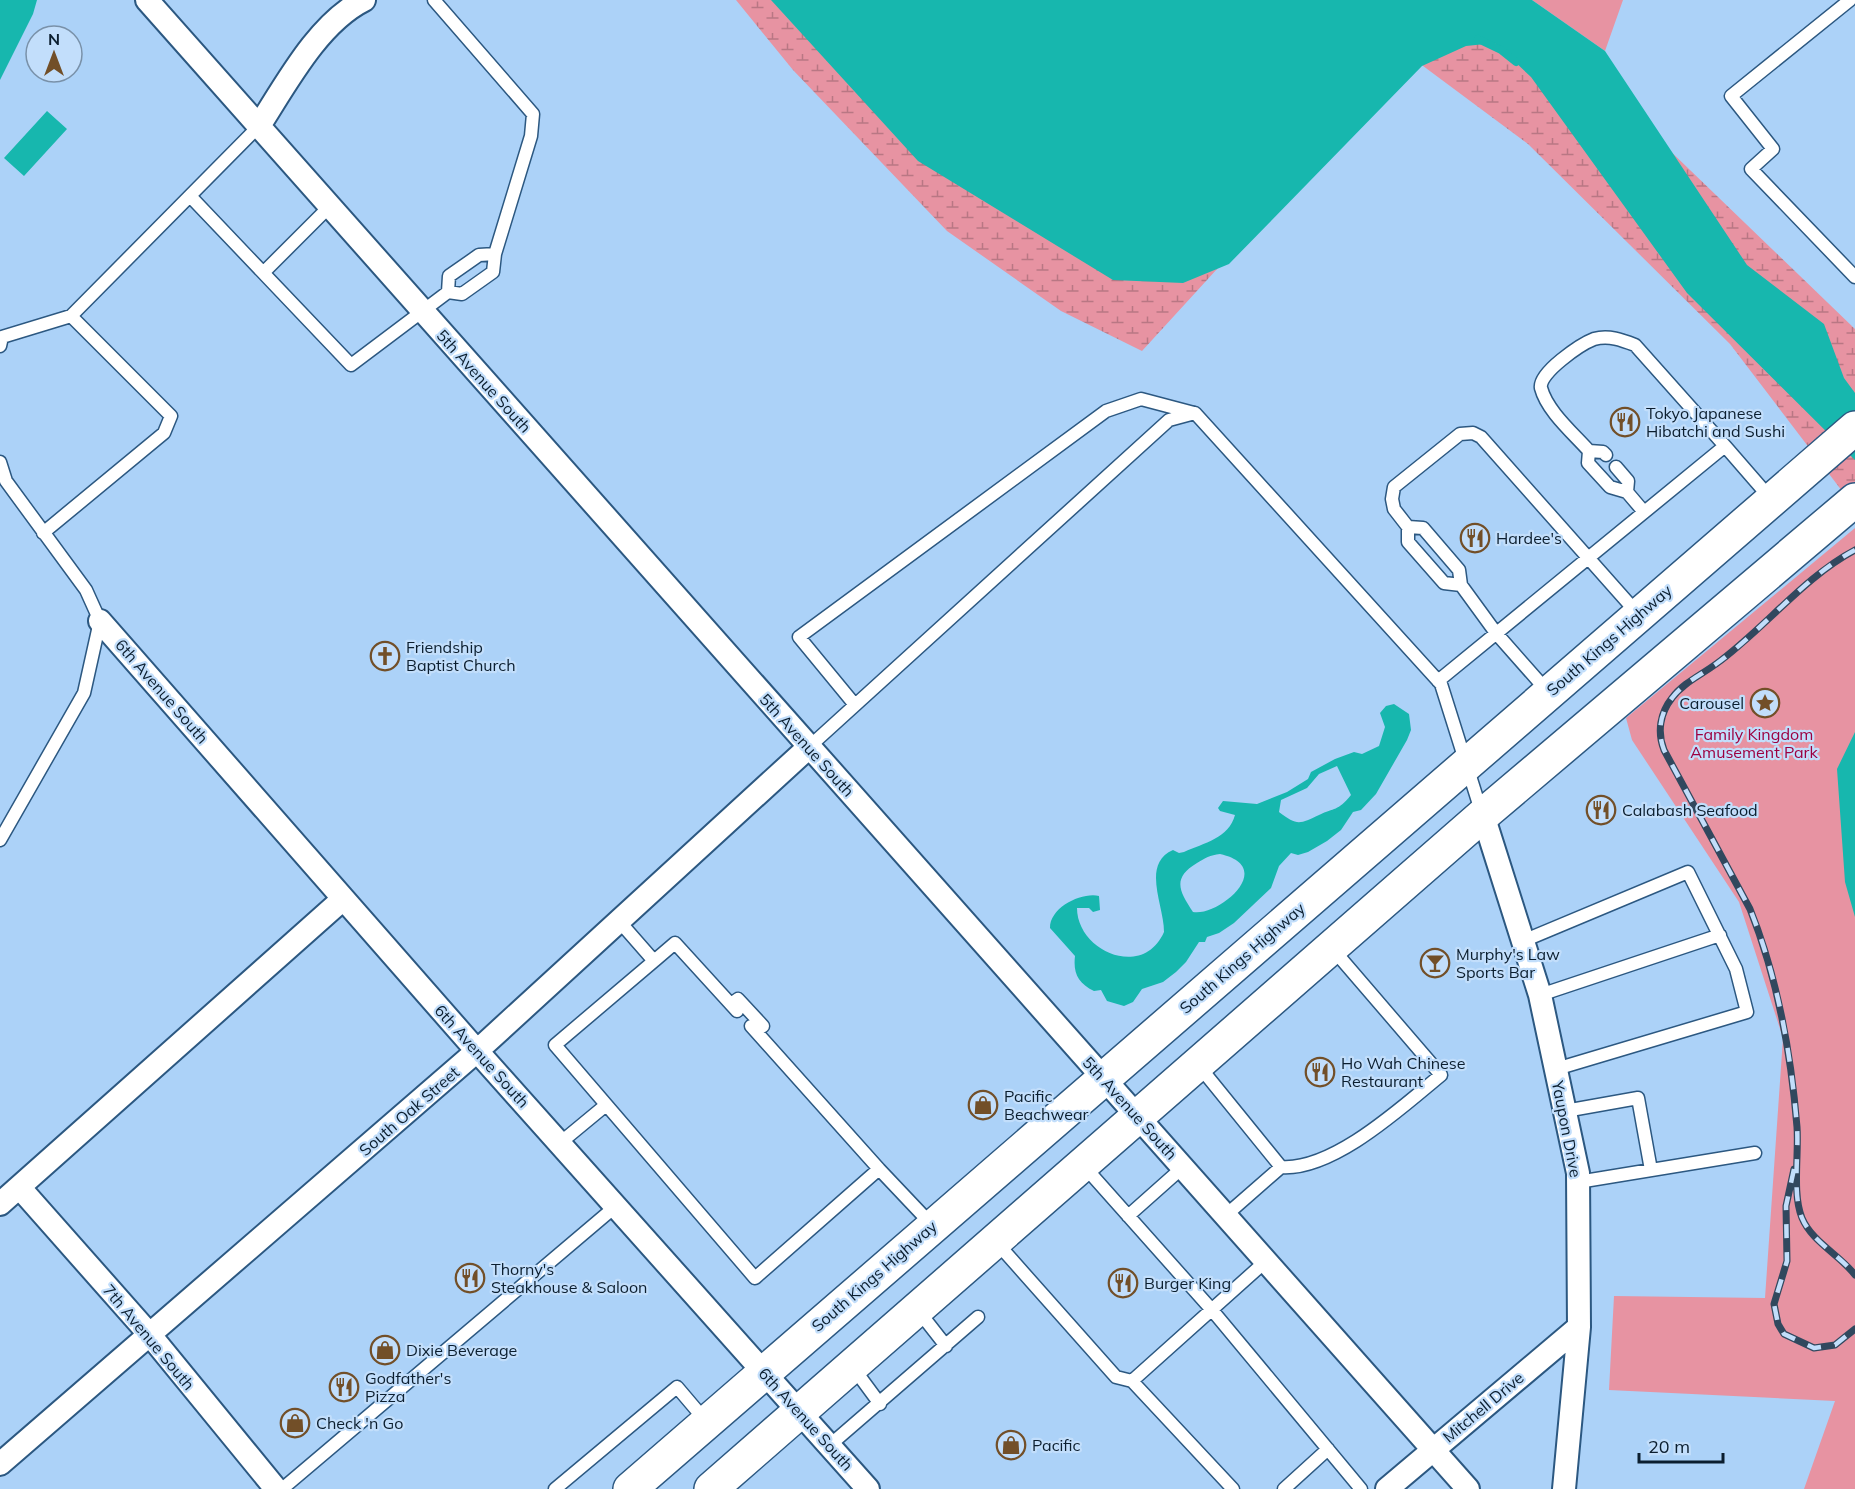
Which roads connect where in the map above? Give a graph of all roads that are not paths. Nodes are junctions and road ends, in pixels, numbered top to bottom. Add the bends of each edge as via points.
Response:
1 (147, 0) edge
2 (364, 0) edge
3 (434, 0) edge
4 (1850, 0) edge
5 (259, 126) junction
6 (190, 196) junction
7 (330, 206) junction
8 (495, 254) junction
9 (264, 272) junction
10 (1855, 277) edge
11 (448, 292) junction
12 (422, 310) junction
13 (71, 316) junction
14 (1, 340) edge
15 (1195, 413) junction
16 (1855, 428) edge
17 (1725, 447) junction
18 (1588, 451) junction
19 (1606, 455) dead end
20 (0, 462) edge
21 (1616, 467) dead end
22 (6, 481) junction
23 (1783, 490) junction
24 (1627, 492) junction
25 (0, 494) edge
26 (1855, 500) edge
27 (1644, 512) junction
28 (1408, 527) junction
29 (43, 533) junction
30 (1588, 558) junction
31 (1461, 585) junction
32 (1639, 615) junction
33 (100, 621) junction
34 (1496, 633) junction
35 (1438, 681) junction
36 (1549, 693) junction
37 (855, 705) junction
38 (809, 747) junction
39 (1466, 763) junction
40 (1483, 815) junction
41 (0, 840) edge
42 (343, 899) junction
43 (619, 921) junction
44 (1720, 935) junction
45 (1523, 941) junction
46 (1331, 947) junction
47 (654, 961) junction
48 (1540, 995) junction
49 (477, 1051) junction
50 (1197, 1064) junction
51 (1556, 1069) junction
52 (1103, 1078) junction
53 (606, 1105) junction
54 (1565, 1111) junction
55 (1137, 1117) junction
56 (560, 1143) junction
57 (1755, 1153) dead end
58 (1082, 1165) junction
59 (1281, 1167) junction
60 (1182, 1168) junction
61 (879, 1169) junction
62 (1651, 1170) junction
63 (1578, 1182) junction
64 (20, 1188) junction
65 (0, 1204) edge
66 (616, 1206) junction
67 (1128, 1216) junction
68 (1225, 1216) junction
69 (932, 1226) junction
70 (994, 1239) junction
71 (1266, 1262) junction
72 (916, 1308) junction
73 (1212, 1310) junction
74 (978, 1317) dead end
75 (1579, 1327) junction
76 (150, 1335) junction
77 (946, 1346) junction
78 (851, 1365) junction
79 (765, 1372) junction
80 (1132, 1381) junction
81 (880, 1404) junction
82 (800, 1410) junction
83 (707, 1422) junction
84 (830, 1445) junction
85 (1328, 1449) junction
86 (1433, 1449) junction
87 (0, 1464) edge
88 (276, 1489) edge
89 (282, 1489) edge
90 (555, 1489) edge
91 (630, 1489) edge
92 (711, 1489) edge
93 (868, 1489) edge
94 (1233, 1489) edge
95 (1284, 1489) edge
96 (1361, 1489) edge
97 (1388, 1489) edge
98 (1468, 1489) edge
99 (1564, 1489) edge

1 - 5 street, 5th Avenue South
2 - 5 street via 348,8 302,58
3 - 8 lane via 533,114 531,136
4 - 10 lane via 1731,96 1773,149 1750,169
5 - 6 lane
5 - 7 street, 5th Avenue South
6 - 9 lane
6 - 13 lane
7 - 9 lane
7 - 12 street, 5th Avenue South
8 - 11 lane via 479,255 449,276
8 - 11 lane via 493,272 462,294
9 - 12 lane via 351,364
11 - 12 lane
12 - 38 street, 5th Avenue South
13 - 14 lane
13 - 29 lane via 171,416 164,433
15 - 35 lane
15 - 37 lane via 1169,420
15 - 37 lane via 1141,399 1106,411 799,637
16 - 23 main road, South Kings Highway
17 - 18 lane via 1635,345 1616,337 1594,339 1565,356 1540,385 1546,401
17 - 23 lane
17 - 27 lane
18 - 19 lane
18 - 24 lane via 1588,463 1610,487
20 - 22 lane
21 - 24 lane via 1628,481
22 - 25 lane
22 - 29 lane
23 - 32 main road, South Kings Highway
24 - 27 lane
26 - 40 main road
27 - 30 lane
28 - 30 lane via 1394,509 1394,487 1460,434 1473,433
28 - 31 lane via 1423,528 1437,543 1459,570
28 - 31 lane via 1408,542 1444,583
29 - 33 lane via 86,590
30 - 32 lane
30 - 34 lane
31 - 34 lane
32 - 36 main road, South Kings Highway
33 - 41 lane via 84,693
33 - 42 street, 6th Avenue South
34 - 35 lane
34 - 36 lane
35 - 39 lane
36 - 39 main road, South Kings Highway
37 - 38 lane
38 - 43 street, South Oak Street
38 - 52 street, 5th Avenue South
39 - 40 lane
39 - 52 main road, South Kings Highway
40 - 45 street, Yaupon Drive
40 - 46 main road
42 - 49 street, 6th Avenue South
42 - 64 street
43 - 47 lane
43 - 49 street, South Oak Street
44 - 45 lane via 1688,872
44 - 48 lane
44 - 51 lane via 1736,969 1747,1012
45 - 48 street, Yaupon Drive
46 - 50 main road
46 - 59 lane via 1441,1075 1359,1141 1296,1168
47 - 53 lane via 555,1045
47 - 61 lane via 675,943 734,1008 738,999 763,1026 754,1029
48 - 51 street, Yaupon Drive
49 - 56 street, 6th Avenue South
49 - 76 street, South Oak Street
50 - 55 main road
50 - 59 lane
51 - 54 street, Yaupon Drive
52 - 55 street, 5th Avenue South
52 - 69 main road, South Kings Highway
53 - 56 lane
53 - 61 lane via 754,1278
54 - 62 lane via 1638,1098
54 - 63 street, Yaupon Drive
55 - 58 main road
55 - 60 street, 5th Avenue South
56 - 66 street, 6th Avenue South
57 - 62 lane
58 - 67 lane
58 - 70 main road
59 - 68 lane
60 - 67 lane
60 - 68 street, 5th Avenue South
61 - 69 lane
62 - 63 lane
63 - 75 street, Yaupon Drive
64 - 65 street
64 - 76 street, 7th Avenue South
66 - 79 street, 6th Avenue South
66 - 89 lane
67 - 73 lane
68 - 71 street, 5th Avenue South
69 - 79 main road, South Kings Highway
70 - 72 main road
70 - 80 lane via 1116,1377
71 - 73 lane
71 - 86 street, 5th Avenue South
72 - 77 lane
72 - 78 main road
73 - 80 lane
73 - 85 lane
74 - 77 lane
75 - 86 street, Mitchell Drive
75 - 99 street, Yaupon Drive
76 - 87 street, South Oak Street
76 - 88 street, 7th Avenue South
77 - 81 lane
78 - 81 lane
78 - 82 main road
79 - 82 street, 6th Avenue South
79 - 83 main road, South Kings Highway
80 - 94 lane
81 - 84 lane
82 - 84 street, 6th Avenue South
82 - 92 main road
83 - 90 lane via 677,1387
83 - 91 main road, South Kings Highway
84 - 93 street, 6th Avenue South
85 - 95 lane
85 - 96 lane
86 - 97 street, Mitchell Drive
86 - 98 street, 5th Avenue South

